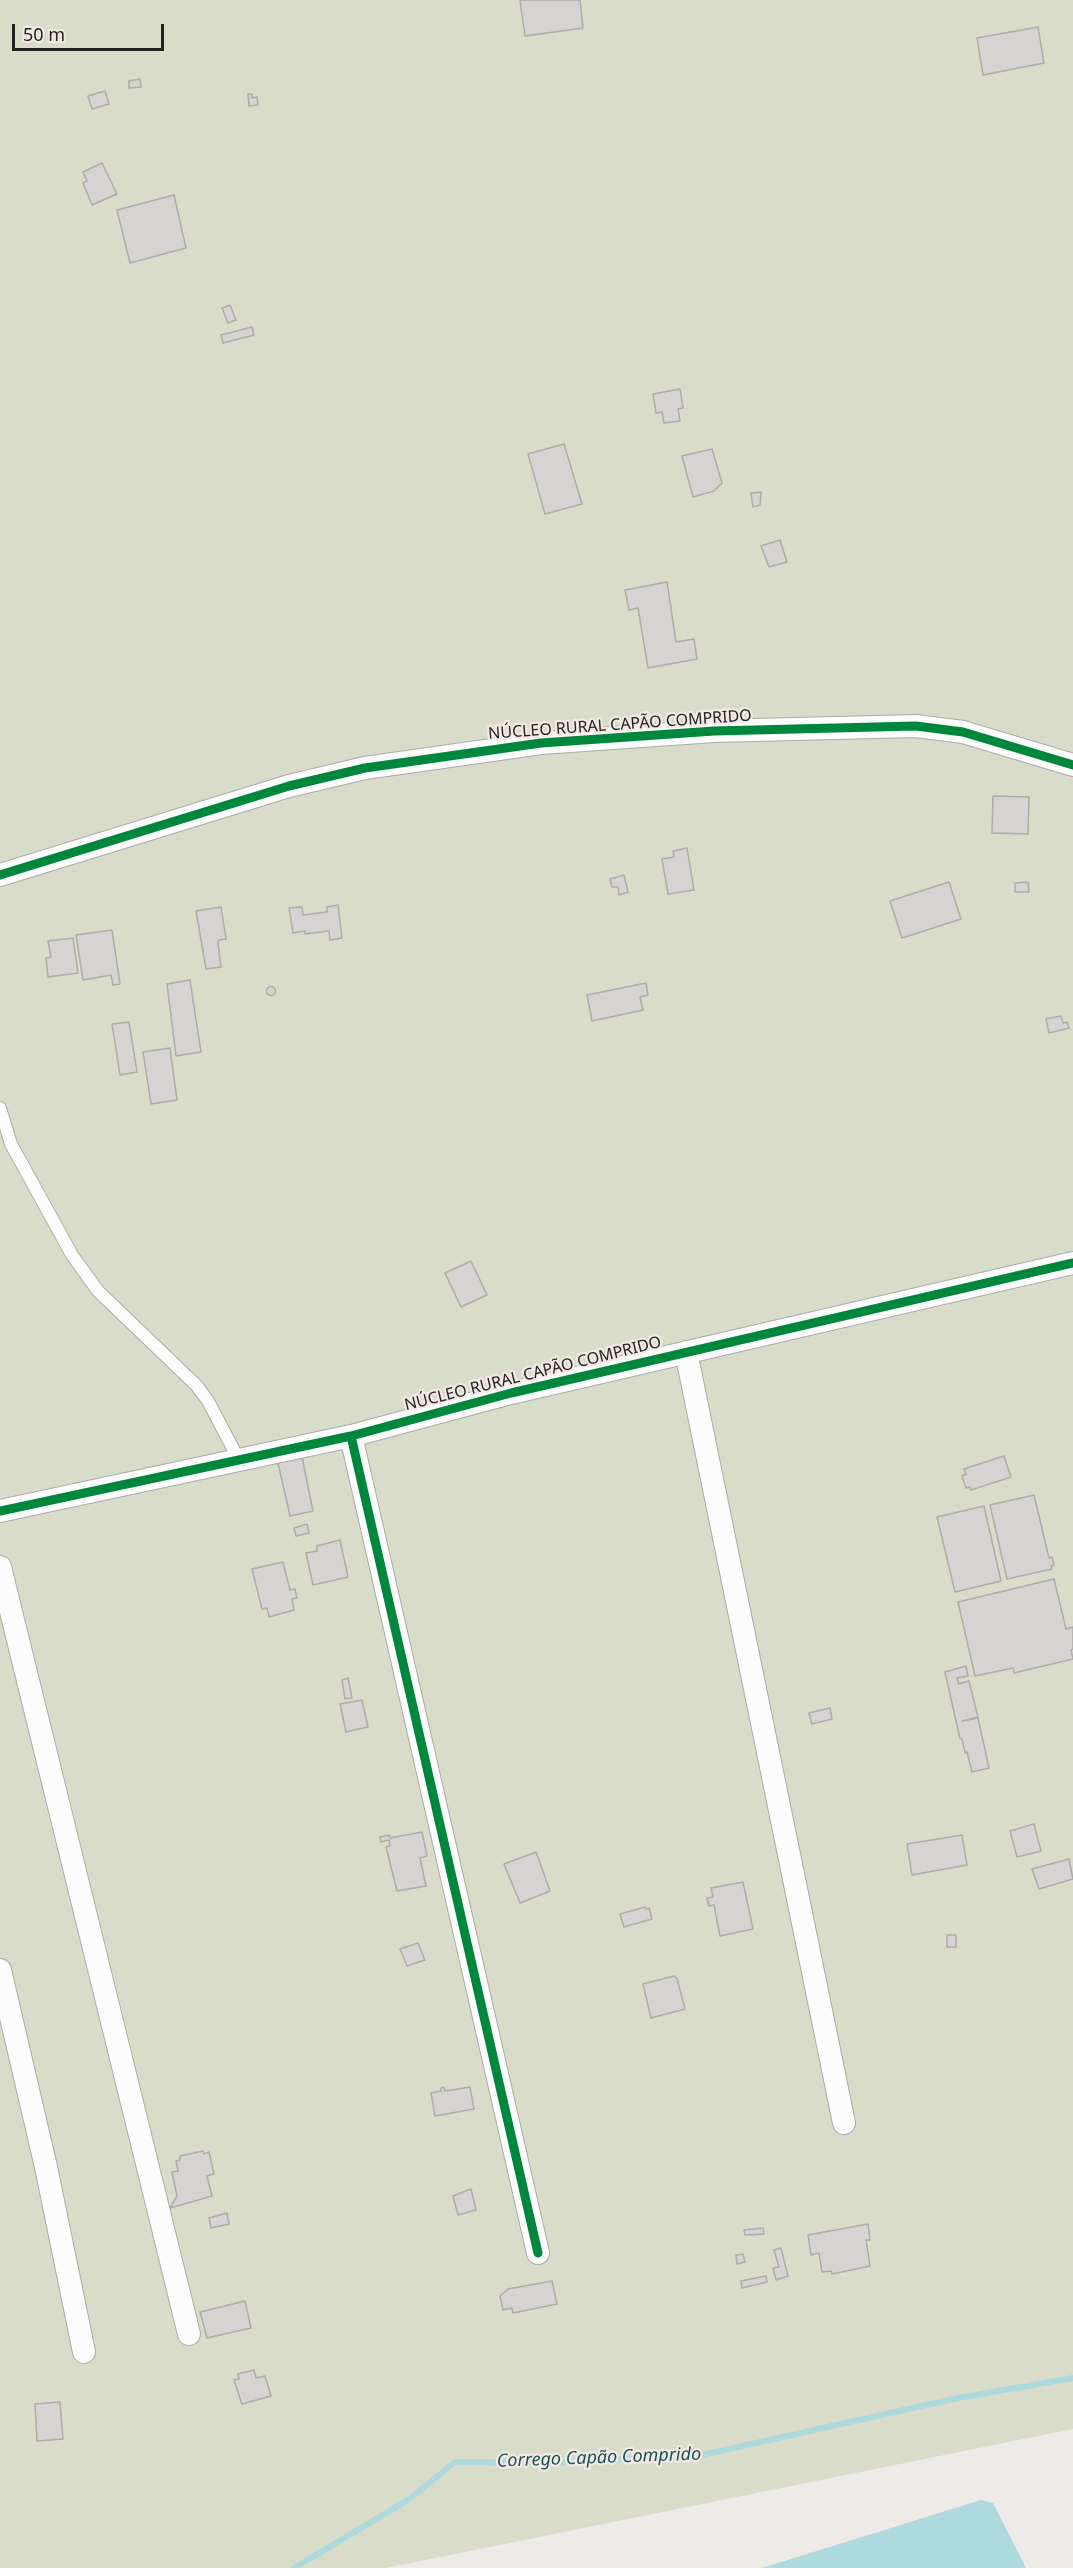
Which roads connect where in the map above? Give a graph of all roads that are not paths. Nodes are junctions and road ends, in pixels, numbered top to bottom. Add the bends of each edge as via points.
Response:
1 (1073, 765) edge
2 (0, 875) edge
3 (0, 1108) edge
4 (1073, 1263) edge
5 (686, 1352) junction
6 (351, 1436) junction
7 (239, 1460) junction
8 (0, 1511) edge
9 (0, 1567) edge
10 (0, 1970) edge
11 (844, 2122) dead end
12 (538, 2253) dead end
13 (189, 2334) dead end
14 (84, 2352) dead end

1 - 2 street, NÚCLEO RURAL CAPÃO COMPRIDO via 963,732 916,726 815,726 541,742 364,768 289,786
3 - 7 lane via 11,1144 72,1255 98,1291 197,1386
4 - 5 street, NÚCLEO RURAL CAPÃO COMPRIDO
5 - 6 street, NÚCLEO RURAL CAPÃO COMPRIDO
5 - 11 street
6 - 7 street, NÚCLEO RURAL CAPÃO COMPRIDO
6 - 12 street
7 - 8 street, NÚCLEO RURAL CAPÃO COMPRIDO
9 - 13 street
10 - 14 street

